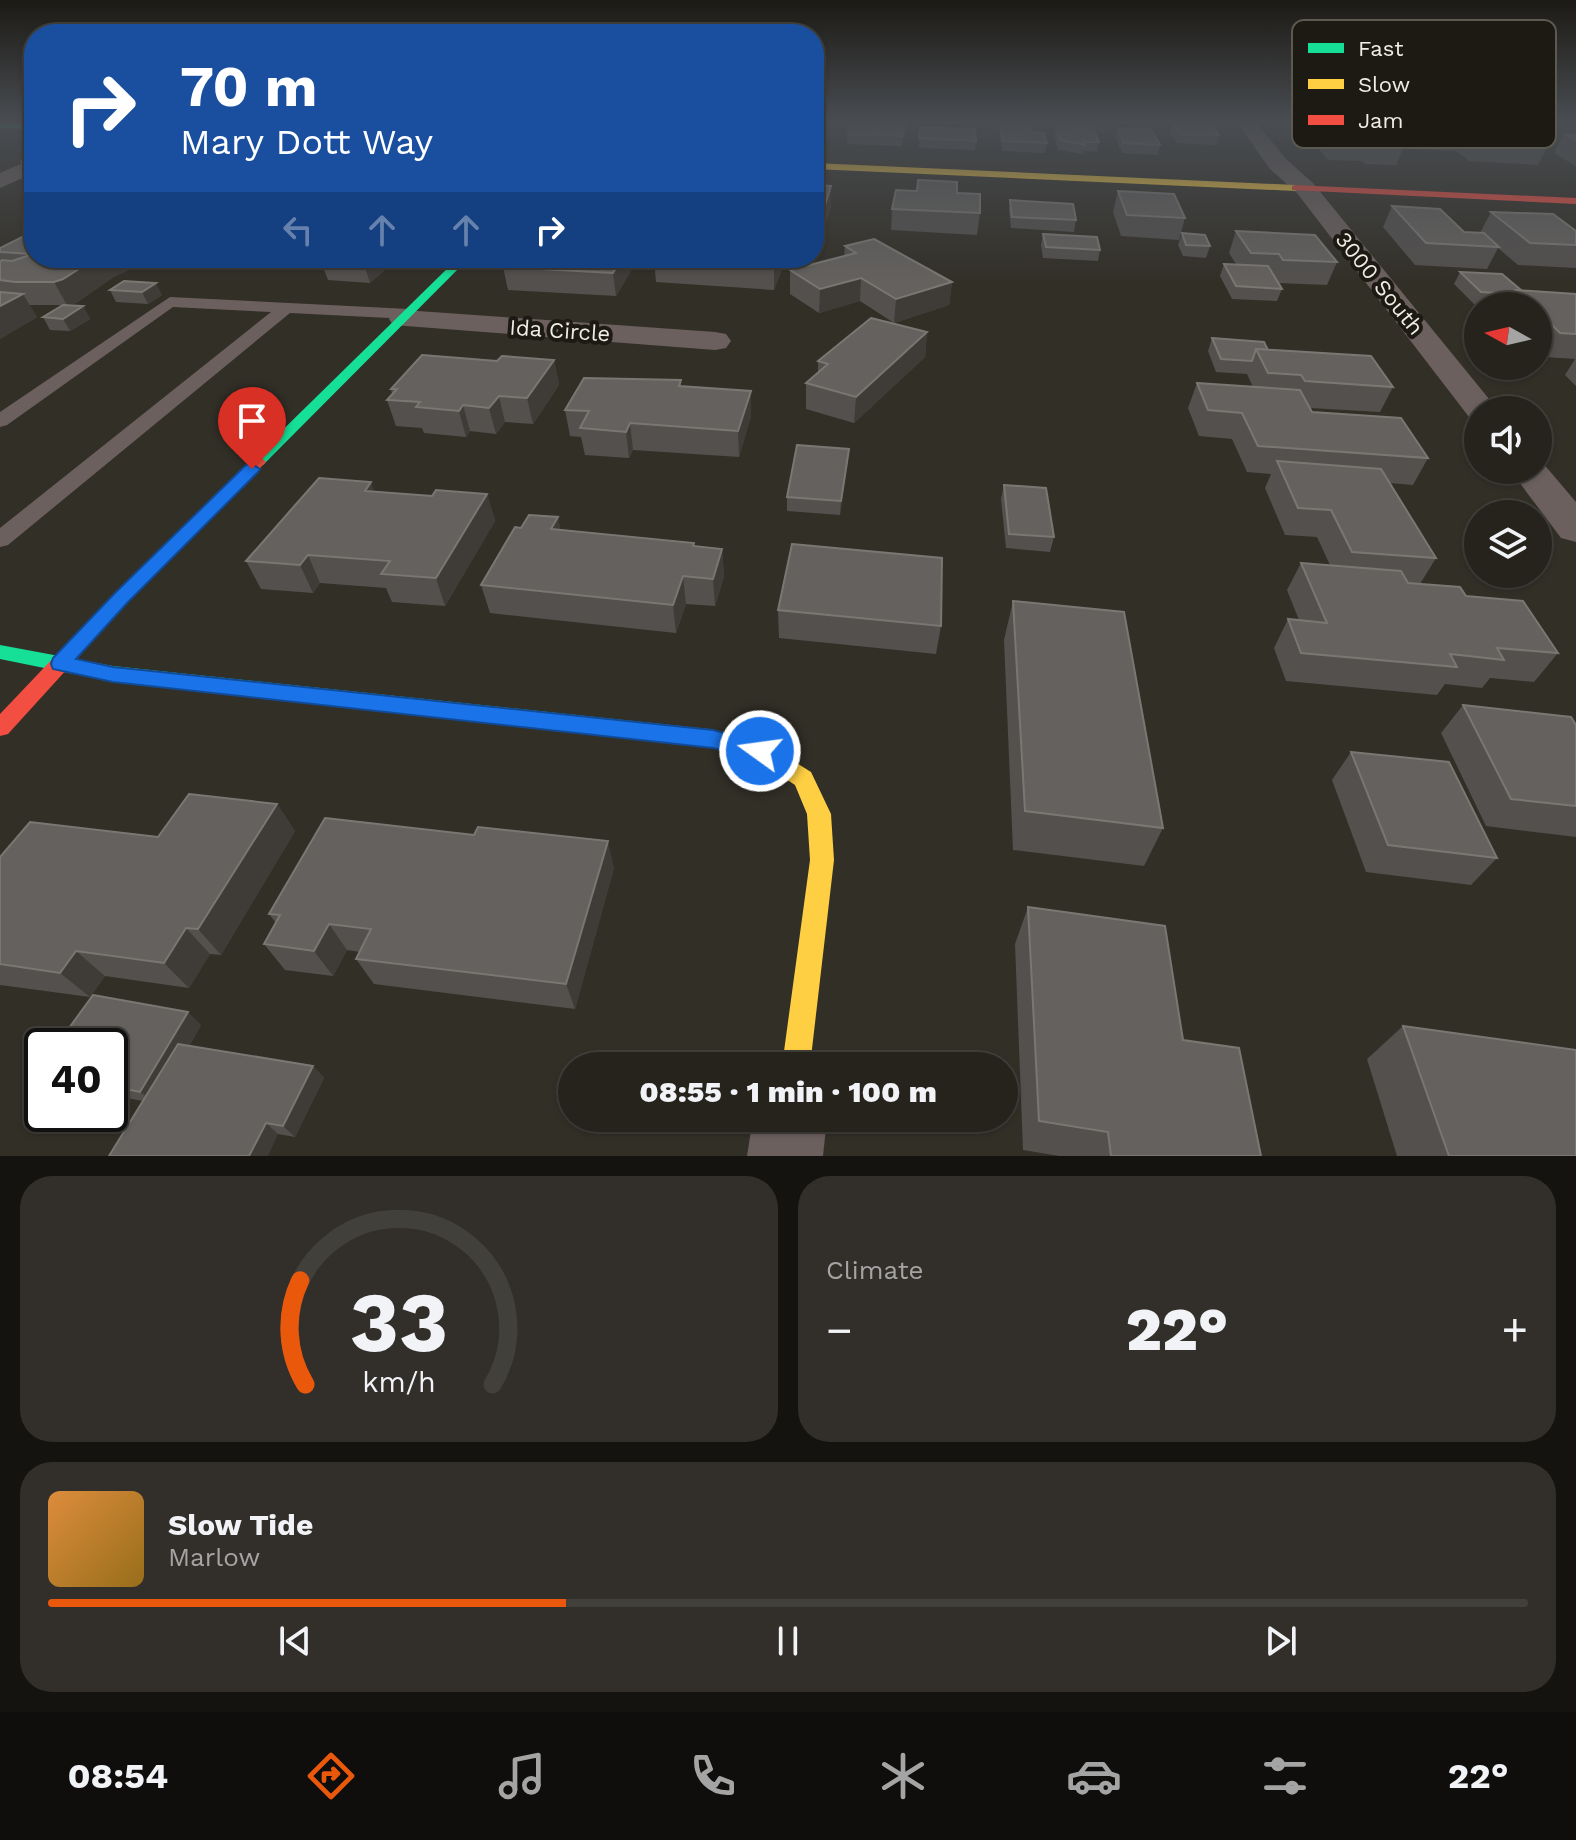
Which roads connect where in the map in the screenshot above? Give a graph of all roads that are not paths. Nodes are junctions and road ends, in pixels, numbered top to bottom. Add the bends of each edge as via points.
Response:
1 (1014, 175) edge
2 (1290, 175) edge
3 (1305, 188) junction
4 (1576, 201) edge
5 (454, 268) edge
6 (286, 308) junction
7 (406, 316) junction
8 (715, 341) dead end
9 (1470, 396) edge
10 (0, 421) edge
11 (1540, 484) edge
12 (1576, 529) edge
13 (0, 540) edge
14 (0, 652) edge
15 (61, 664) junction
16 (0, 728) edge
17 (798, 1052) edge
18 (788, 1132) edge
19 (785, 1156) edge

1 - 3 street
2 - 3 street, 3000 South
3 - 4 street
3 - 9 street, 3000 South
5 - 7 street
6 - 7 lane
6 - 10 lane via 170,302
6 - 13 lane
7 - 8 street, Ida Circle
7 - 15 street
11 - 12 street
14 - 15 street
15 - 16 street
15 - 17 street via 713,739 760,751 803,779 819,814 822,860
18 - 19 street

